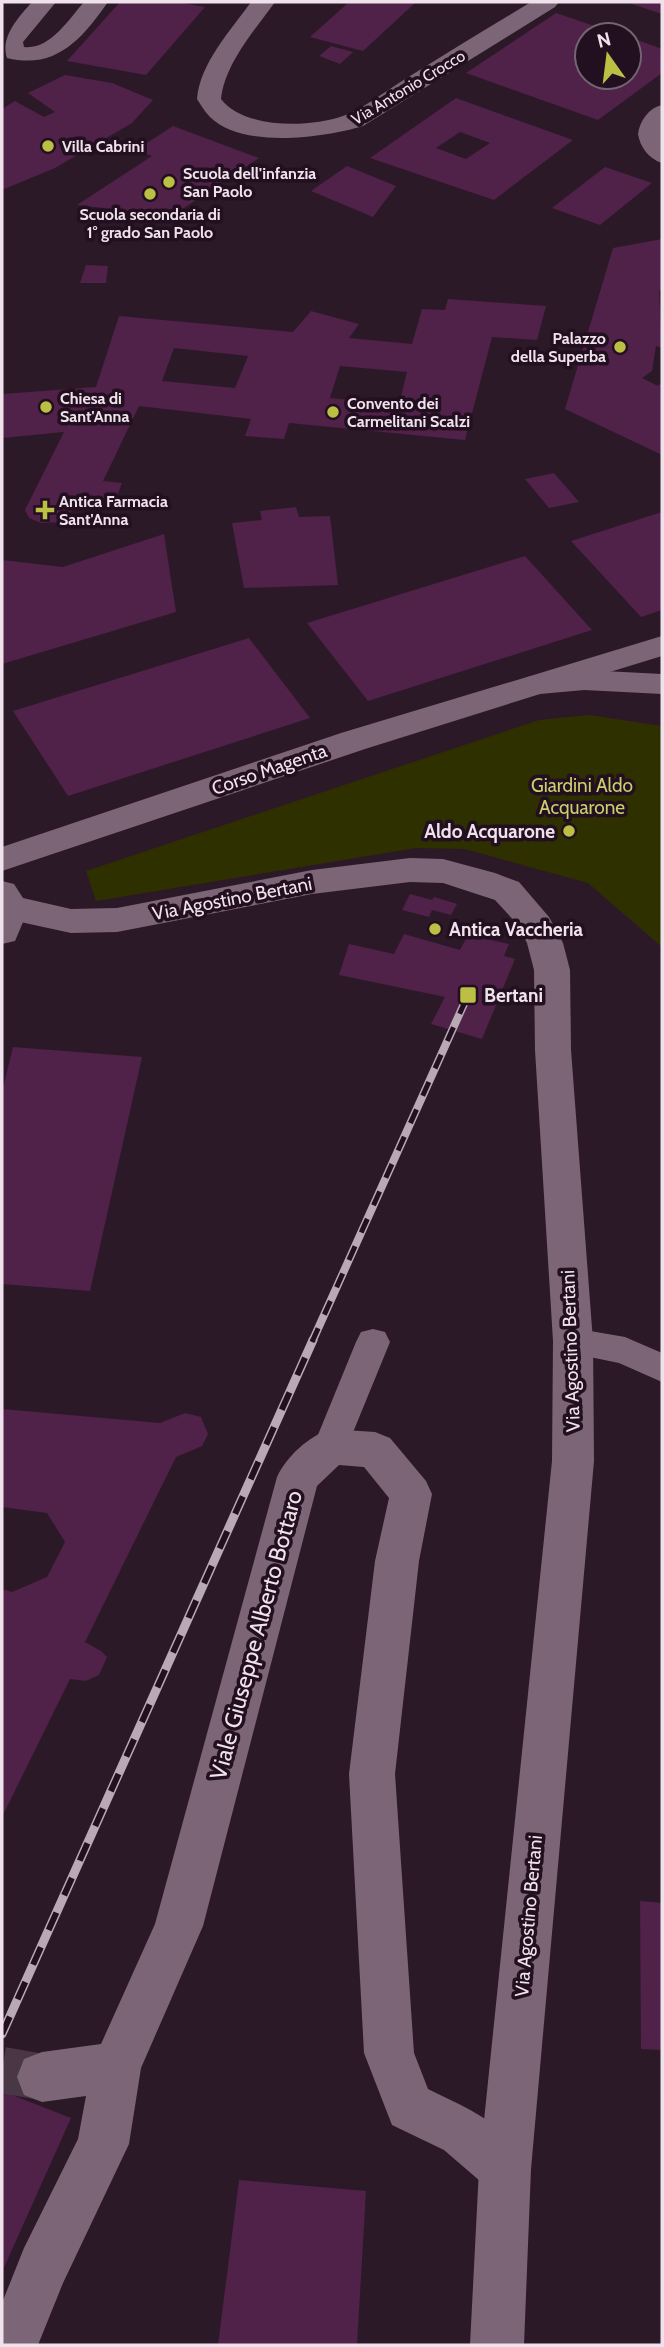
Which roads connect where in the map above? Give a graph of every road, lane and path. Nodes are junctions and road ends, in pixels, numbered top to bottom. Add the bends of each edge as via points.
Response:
1 (44, 2) edge
2 (96, 2) edge
3 (262, 2) edge
4 (547, 2) edge
5 (662, 112) edge
6 (662, 155) edge
7 (662, 646) edge
8 (538, 684) junction
9 (662, 684) edge
10 (2, 859) edge
11 (5, 911) edge
12 (573, 1341) junction
13 (373, 1342) dead end
14 (662, 1367) edge
15 (330, 1447) junction
16 (116, 2067) junction
17 (42, 2077) tunnel mouth
18 (505, 2169) junction
19 (11, 2345) edge
20 (497, 2345) edge

1 - 2 street via 12,40 16,53 35,56 50,51
3 - 4 street, Via Antonio Crocco via 211,85 209,99 218,111 251,126 279,131 313,131 354,121
5 - 6 street via 649,134
7 - 8 street, Corso Magenta
8 - 9 street, Corso Magenta via 584,680
8 - 10 street, Corso Magenta
11 - 12 street, Via Agostino Bertani via 71,921 117,920 312,882 410,870 452,873 507,891 536,924 552,970
12 - 14 lane via 625,1351
12 - 18 street, Via Agostino Bertani via 573,1461
13 - 15 lane
15 - 16 street, Viale Giuseppe Alberto Bottaro via 298,1477 179,1926
15 - 18 street via 375,1450 411,1494 397,1561 372,1773 389,2053 410,2107 461,2132
16 - 17 street
16 - 19 street, Viale Giuseppe Alberto Bottaro via 103,2144
18 - 20 street, Via Agostino Bertani

